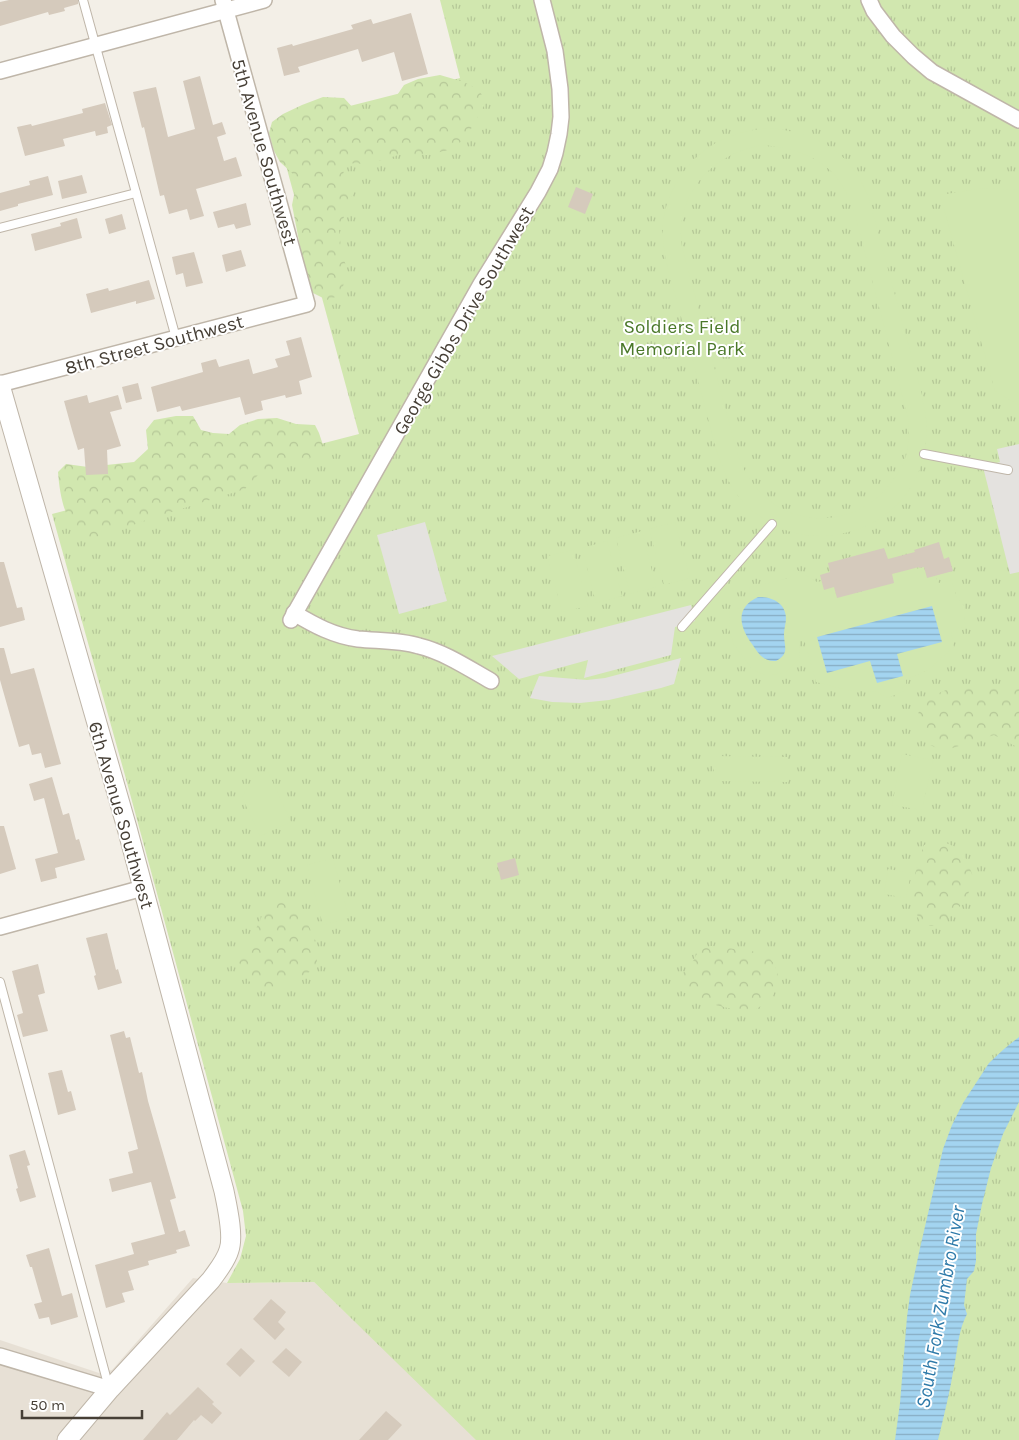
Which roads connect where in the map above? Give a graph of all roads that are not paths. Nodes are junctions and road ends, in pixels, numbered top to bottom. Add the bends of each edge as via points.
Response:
1 (84, 0) edge
2 (264, 0) edge
3 (542, 0) edge
4 (869, 0) edge
5 (224, 5) edge
6 (96, 45) junction
7 (0, 70) edge
8 (1019, 120) edge
9 (136, 192) junction
10 (0, 228) edge
11 (307, 304) joint
12 (176, 338) junction
13 (0, 385) edge
14 (924, 454) dead end
15 (1008, 470) dead end
16 (772, 524) dead end
17 (682, 627) dead end
18 (491, 681) dead end
19 (143, 888) junction
20 (0, 927) edge
21 (0, 982) edge
22 (0, 1356) edge
23 (110, 1389) junction
24 (67, 1440) edge

1 - 6 lane
2 - 5 street
3 - 18 street, George Gibbs Drive Southwest via 555,50 560,89 560,134 550,169 293,616 356,639 420,646
4 - 8 street via 893,36 932,72
5 - 6 street
5 - 11 street, 5th Avenue Southwest
6 - 7 street
6 - 9 lane
9 - 10 lane
9 - 12 lane
11 - 12 street, 8th Street Southwest
12 - 13 street, 8th Street Southwest
13 - 19 street, 6th Avenue Southwest
14 - 15 lane
16 - 17 lane
19 - 20 street
19 - 23 street, 6th Avenue Southwest via 224,1191 230,1248 211,1280
21 - 23 lane
22 - 23 street
23 - 24 street

